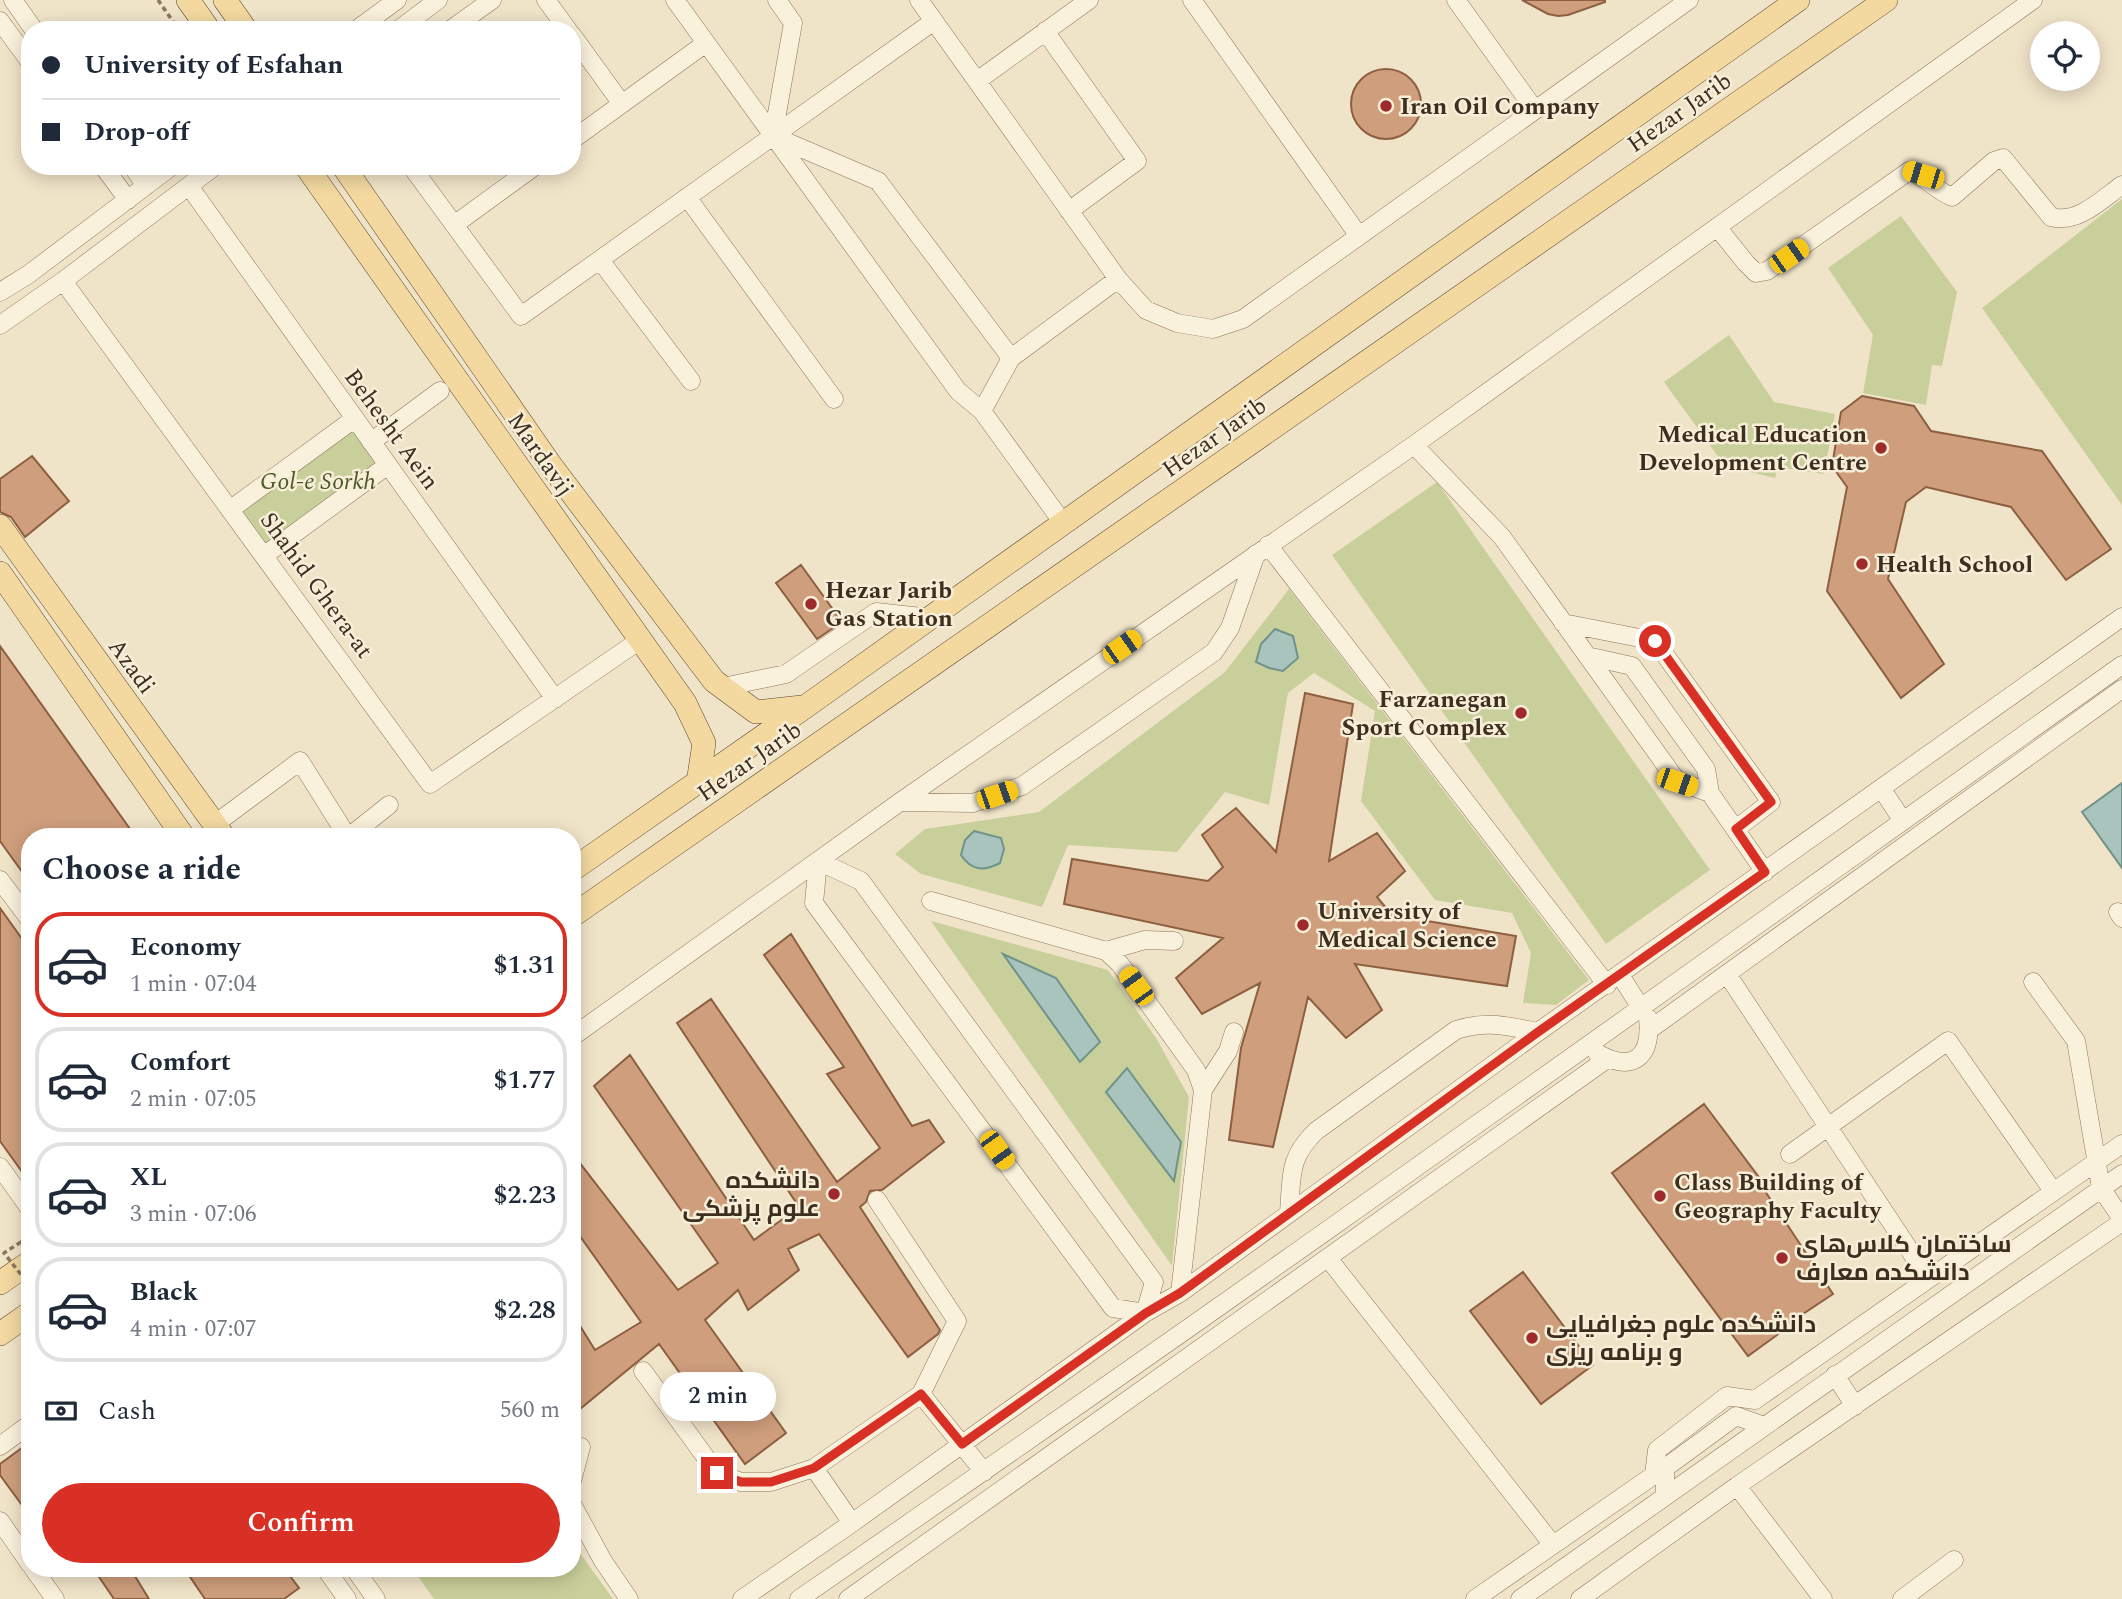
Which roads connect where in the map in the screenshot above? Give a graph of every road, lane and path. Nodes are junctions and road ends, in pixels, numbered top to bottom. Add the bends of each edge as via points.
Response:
1 (13, 0) edge
2 (158, 0) edge
3 (188, 0) edge
4 (225, 0) edge
5 (397, 0) edge
6 (438, 0) edge
7 (492, 0) edge
8 (547, 0) edge
9 (675, 0) edge
10 (777, 0) edge
11 (919, 0) edge
12 (1089, 0) edge
13 (1192, 0) edge
14 (1456, 0) edge
15 (1689, 0) edge
16 (1798, 0) edge
17 (1886, 0) edge
18 (2034, 0) edge
19 (0, 21) edge
20 (28, 21) edge
21 (172, 21) edge
22 (203, 21) edge
23 (240, 21) edge
24 (368, 21) edge
25 (410, 21) edge
26 (463, 21) edge
27 (562, 21) edge
28 (934, 21) junction
29 (1045, 31) junction
30 (706, 43) junction
31 (581, 47) edge
32 (21, 50) edge
33 (977, 81) junction
34 (622, 104) junction
35 (1535, 110) junction
36 (581, 134) edge
37 (773, 136) junction
38 (110, 175) edge
39 (138, 175) edge
40 (160, 175) edge
41 (203, 175) edge
42 (312, 175) edge
43 (349, 175) edge
44 (418, 175) edge
45 (523, 175) edge
46 (146, 186) junction
47 (189, 186) junction
48 (2122, 186) edge
49 (687, 197) junction
50 (128, 200) junction
51 (1069, 211) junction
52 (454, 225) junction
53 (1717, 227) junction
54 (1359, 236) junction
55 (600, 260) junction
56 (1118, 279) junction
57 (63, 281) junction
58 (0, 291) edge
59 (0, 325) edge
60 (1011, 359) junction
61 (691, 381) dead end
62 (440, 391) dead end
63 (834, 399) dead end
64 (982, 411) junction
65 (354, 419) junction
66 (371, 442) junction
67 (1414, 445) junction
68 (388, 465) junction
69 (552, 467) junction
70 (529, 483) junction
71 (231, 509) junction
72 (1063, 523) junction
73 (0, 526) edge
74 (1262, 549) junction
75 (265, 555) junction
76 (0, 573) edge
77 (2122, 617) edge
78 (931, 618) junction
79 (1563, 623) junction
80 (70, 625) junction
81 (640, 640) junction
82 (47, 641) junction
83 (1587, 656) junction
84 (2122, 665) edge
85 (723, 687) junction
86 (2122, 689) edge
87 (555, 699) junction
88 (805, 707) junction
89 (698, 783) junction
90 (1881, 788) junction
91 (1710, 793) junction
92 (900, 802) junction
93 (389, 805) dead end
94 (1903, 821) junction
95 (177, 828) edge
96 (218, 828) edge
97 (221, 828) edge
98 (344, 828) edge
99 (359, 828) edge
100 (1736, 829) junction
101 (818, 861) junction
102 (581, 864) edge
103 (1765, 872) junction
104 (0, 880) edge
105 (931, 901) dead end
106 (21, 908) edge
107 (581, 910) edge
108 (1174, 941) dead end
109 (1106, 951) junction
110 (1727, 974) junction
111 (1613, 980) junction
112 (2033, 982) dead end
113 (1644, 1006) junction
114 (1649, 1030) junction
115 (581, 1031) edge
116 (1234, 1032) dead end
117 (1538, 1032) junction
118 (1586, 1048) junction
119 (1607, 1059) junction
120 (1203, 1090) junction
121 (1828, 1127) junction
122 (2122, 1144) edge
123 (1790, 1154) dead end
124 (2096, 1162) junction
125 (0, 1167) edge
126 (2122, 1174) edge
127 (2101, 1188) junction
128 (2053, 1191) junction
129 (21, 1196) edge
130 (877, 1200) dead end
131 (1289, 1212) junction
132 (2122, 1220) edge
133 (21, 1252) edge
134 (21, 1258) edge
135 (1328, 1258) junction
136 (21, 1275) edge
137 (1928, 1278) junction
138 (0, 1283) edge
139 (1180, 1293) junction
140 (1146, 1313) junction
141 (21, 1319) edge
142 (0, 1334) edge
143 (643, 1371) dead end
144 (1835, 1375) junction
145 (921, 1394) junction
146 (1855, 1405) junction
147 (21, 1431) edge
148 (962, 1444) junction
149 (0, 1446) edge
150 (814, 1468) junction
151 (984, 1472) junction
152 (1737, 1486) junction
153 (581, 1520) edge
154 (0, 1521) edge
155 (852, 1523) junction
156 (1553, 1545) junction
157 (21, 1551) edge
158 (1954, 1560) dead end
159 (39, 1577) edge
160 (332, 1577) edge
161 (360, 1577) edge
162 (55, 1599) edge
163 (348, 1599) edge
164 (376, 1599) edge
165 (629, 1599) edge
166 (741, 1599) edge
167 (799, 1599) edge
168 (848, 1599) edge
169 (1475, 1599) edge
170 (1520, 1599) edge
171 (1580, 1599) edge
172 (1822, 1599) edge
173 (1902, 1599) edge

1 - 20 street
2 - 21 path
3 - 22 main road
4 - 23 main road
5 - 24 street
6 - 25 street
7 - 26 street
8 - 27 street
9 - 30 street
10 - 37 street via 793,23
11 - 28 street
12 - 29 street
13 - 54 street
14 - 35 street
15 - 35 street
16 - 72 main road, Hezar Jarib
17 - 107 main road, Hezar Jarib
18 - 53 street
19 - 32 street
28 - 33 street
28 - 37 street
29 - 33 street
29 - 51 street via 1137,160
30 - 34 street
30 - 37 street
31 - 34 street
33 - 51 street
34 - 36 street
35 - 54 street
37 - 49 street
37 - 60 street via 878,181
37 - 64 street via 958,391
38 - 50 street
39 - 46 street
40 - 46 street
41 - 47 street
42 - 70 main road, Mardavij
43 - 69 main road, Mardavij
44 - 52 street
45 - 52 street
46 - 50 street
47 - 57 street
47 - 65 street, Behesht Aein
48 - 53 street via 2075,218 2063,220 2050,218 2003,158 1952,197 1923,175 1909,171 1767,271 1756,273
49 - 55 street
49 - 63 street
50 - 58 street
51 - 56 street
52 - 55 street via 521,316
53 - 67 street
54 - 56 street via 1243,319 1213,328 1177,323 1146,310
55 - 61 street
56 - 60 street
57 - 59 street
57 - 71 street, Shahid Ghera-at
60 - 64 street
62 - 66 street
64 - 72 street
65 - 66 street, Behesht Aein
65 - 71 street
66 - 68 street, Behesht Aein
67 - 74 street
67 - 79 street via 1502,537
68 - 75 street
68 - 87 street, Behesht Aein
69 - 70 main road
69 - 85 main road, Mardavij
70 - 81 main road, Mardavij
71 - 75 street, Shahid Ghera-at
72 - 78 main road, Hezar Jarib
73 - 80 main road, Azadi
74 - 92 street
74 - 92 street via 1230,628 1214,652 1045,771 1022,786 972,803
74 - 111 street
75 - 87 street, Shahid Ghera-at via 430,784
76 - 82 main road
77 - 90 street
78 - 85 street via 876,612 786,674
78 - 88 main road, Hezar Jarib
79 - 83 street
79 - 100 street via 1655,641 1771,802
80 - 82 main road
80 - 96 main road, Azadi
81 - 87 street
81 - 89 main road, Mardavij via 685,703 704,743
82 - 95 main road
83 - 91 street via 1677,782
83 - 91 street via 1632,666 1706,769
84 - 94 street
85 - 88 main road, Mardavij via 756,712
86 - 110 street
88 - 89 main road, Hezar Jarib
89 - 102 main road, Hezar Jarib
90 - 94 street
90 - 103 street
91 - 100 street
92 - 101 street
93 - 99 street
94 - 113 street
97 - 98 street via 300,761
100 - 103 street
101 - 115 street
101 - 140 street via 861,881 1154,1282
101 - 140 street via 814,903 1113,1308
103 - 111 street
104 - 106 street
105 - 109 street
108 - 109 street via 1145,940
109 - 120 street via 1196,1070
110 - 114 street
110 - 121 street
111 - 113 street
111 - 117 street
112 - 124 street via 2076,1041
113 - 114 street
113 - 118 street
114 - 119 street via 1645,1051 1636,1060
116 - 120 street via 1228,1051
117 - 131 street
117 - 131 street via 1475,1023 1456,1030 1316,1131 1293,1162
118 - 119 street
118 - 151 street
119 - 135 street
120 - 139 street
121 - 123 street
121 - 128 street via 1948,1041
121 - 137 street
122 - 124 street
124 - 127 street
124 - 128 street
125 - 129 street
126 - 127 street
127 - 132 street
127 - 144 street
128 - 137 street
130 - 145 street via 957,1321
131 - 139 street
132 - 146 street
133 - 136 path, bridge via 4,1253
134 - 138 main road
135 - 156 street
135 - 168 street
137 - 156 street via 1755,1399 1727,1396 1657,1450 1654,1475
139 - 140 street
140 - 148 street
141 - 142 main road
143 - 150 street via 717,1473 741,1482 771,1482
144 - 146 street
144 - 170 street
145 - 148 street
145 - 150 street
146 - 152 street
147 - 149 street
148 - 151 street
148 - 155 street
150 - 155 street
151 - 167 street
152 - 171 street
152 - 172 street
153 - 165 street
154 - 157 street
155 - 166 street
156 - 169 street
158 - 173 street
159 - 162 street
160 - 163 street
161 - 164 street

